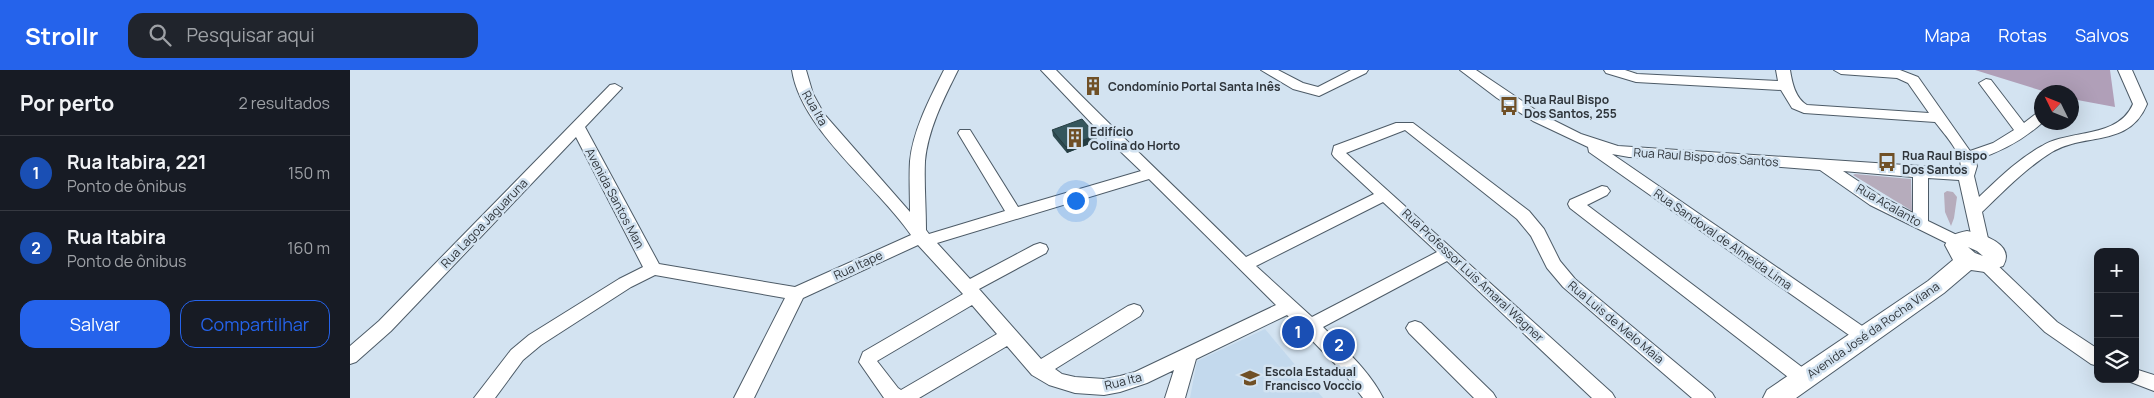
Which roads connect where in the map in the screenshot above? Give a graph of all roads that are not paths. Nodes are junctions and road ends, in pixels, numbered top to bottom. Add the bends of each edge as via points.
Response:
1 (799, 70) edge
2 (951, 70) edge
3 (1048, 70) edge
4 (1268, 70) edge
5 (1361, 70) edge
6 (1467, 70) edge
7 (1611, 70) edge
8 (1703, 70) edge
9 (1783, 70) edge
10 (1841, 70) edge
11 (2125, 70) edge
12 (1720, 82) junction
13 (1986, 83) dead end
14 (1786, 86) junction
15 (615, 88) dead end
16 (1939, 118) junction
17 (2034, 123) edge
18 (577, 126) junction
19 (2024, 132) junction
20 (965, 133) dead end
21 (1582, 141) junction
22 (1339, 154) joint
23 (1967, 157) junction
24 (1823, 164) junction
25 (1920, 171) junction
26 (1151, 173) junction
27 (1966, 176) junction
28 (1602, 191) dead end
29 (1385, 195) junction
30 (1974, 211) junction
31 (1014, 213) junction
32 (1920, 223) junction
33 (921, 237) junction
34 (1040, 249) dead end
35 (1973, 252) junction
36 (1449, 253) junction
37 (1244, 265) junction
38 (653, 270) junction
39 (971, 292) junction
40 (796, 294) junction
41 (1289, 306) junction
42 (1134, 311) dead end
43 (1310, 326) junction
44 (1415, 328) dead end
45 (1008, 336) junction
46 (1865, 337) junction
47 (350, 356) edge
48 (2094, 356) edge
49 (1187, 357) junction
50 (1039, 370) junction
51 (2139, 377) edge
52 (1804, 379) junction
53 (2154, 383) edge
54 (484, 398) edge
55 (744, 398) edge
56 (902, 398) edge
57 (1175, 398) edge
58 (1373, 398) edge
59 (1486, 398) edge
60 (1605, 398) edge
61 (1706, 398) edge
62 (1776, 398) edge

1 - 33 street, Rua Ita via 801,82 822,123
2 - 33 street via 935,103 918,160
3 - 26 street
4 - 5 street via 1298,86 1320,92
6 - 21 street, Rua Raul Bispo dos Santos via 1502,96
7 - 12 street via 1636,78
8 - 12 street
9 - 14 street
10 - 16 street via 1900,74 1913,80
11 - 30 street via 2140,104 2135,115 2118,128 2051,147 2017,172
12 - 14 street
13 - 19 street
14 - 16 street via 1797,105 1804,109
15 - 18 street, Rua Lagoa Jaguaruna
16 - 23 street
17 - 19 street
18 - 38 street, Avenida Santos Man
18 - 47 street, Rua Lagoa Jaguaruna via 385,326
19 - 23 street via 1993,150
20 - 31 street
21 - 24 street, Rua Raul Bispo dos Santos via 1619,151
21 - 46 street, Rua Sandoval de Almeida Lima
22 - 29 street, Rua Professor Luis Amaral Wagner
22 - 61 street, Rua Luis de Melo Maia via 1342,146 1408,126 1523,215 1538,233 1553,264 1569,283
23 - 27 street
24 - 25 street, Rua Raul Bispo dos Santos
24 - 32 street, Rua Acalanto via 1876,201
25 - 27 street, Rua Raul Bispo dos Santos
25 - 32 street
26 - 31 street, Rua Itape
26 - 37 street
27 - 30 street
28 - 52 street via 1576,204
29 - 36 street, Rua Professor Luis Amaral Wagner
29 - 37 street
30 - 35 street
31 - 33 street, Rua Itape
32 - 35 street, Rua Acalanto
33 - 39 street, Rua Ita
33 - 40 street, Rua Itape
34 - 39 street
35 - 46 street, Avenida José da Rocha Viana via 1936,286
35 - 48 street, Rua Acalanto via 2051,327
36 - 43 street
36 - 60 street, Rua Professor Luis Amaral Wagner
37 - 41 street
38 - 40 street
38 - 54 street via 625,283 534,340 512,361
39 - 45 street, Rua Ita
39 - 56 street via 869,357 868,362 890,391
40 - 55 street
41 - 43 street
41 - 49 street, Rua Ita
42 - 50 street
43 - 58 street via 1350,367
44 - 59 street
45 - 50 street, Rua Ita
45 - 56 street
46 - 52 street, Avenida José da Rocha Viana
49 - 50 street, Rua Ita via 1140,378 1104,387 1075,385 1056,380
49 - 57 street
51 - 53 street
52 - 62 street, Avenida José da Rocha Viana

